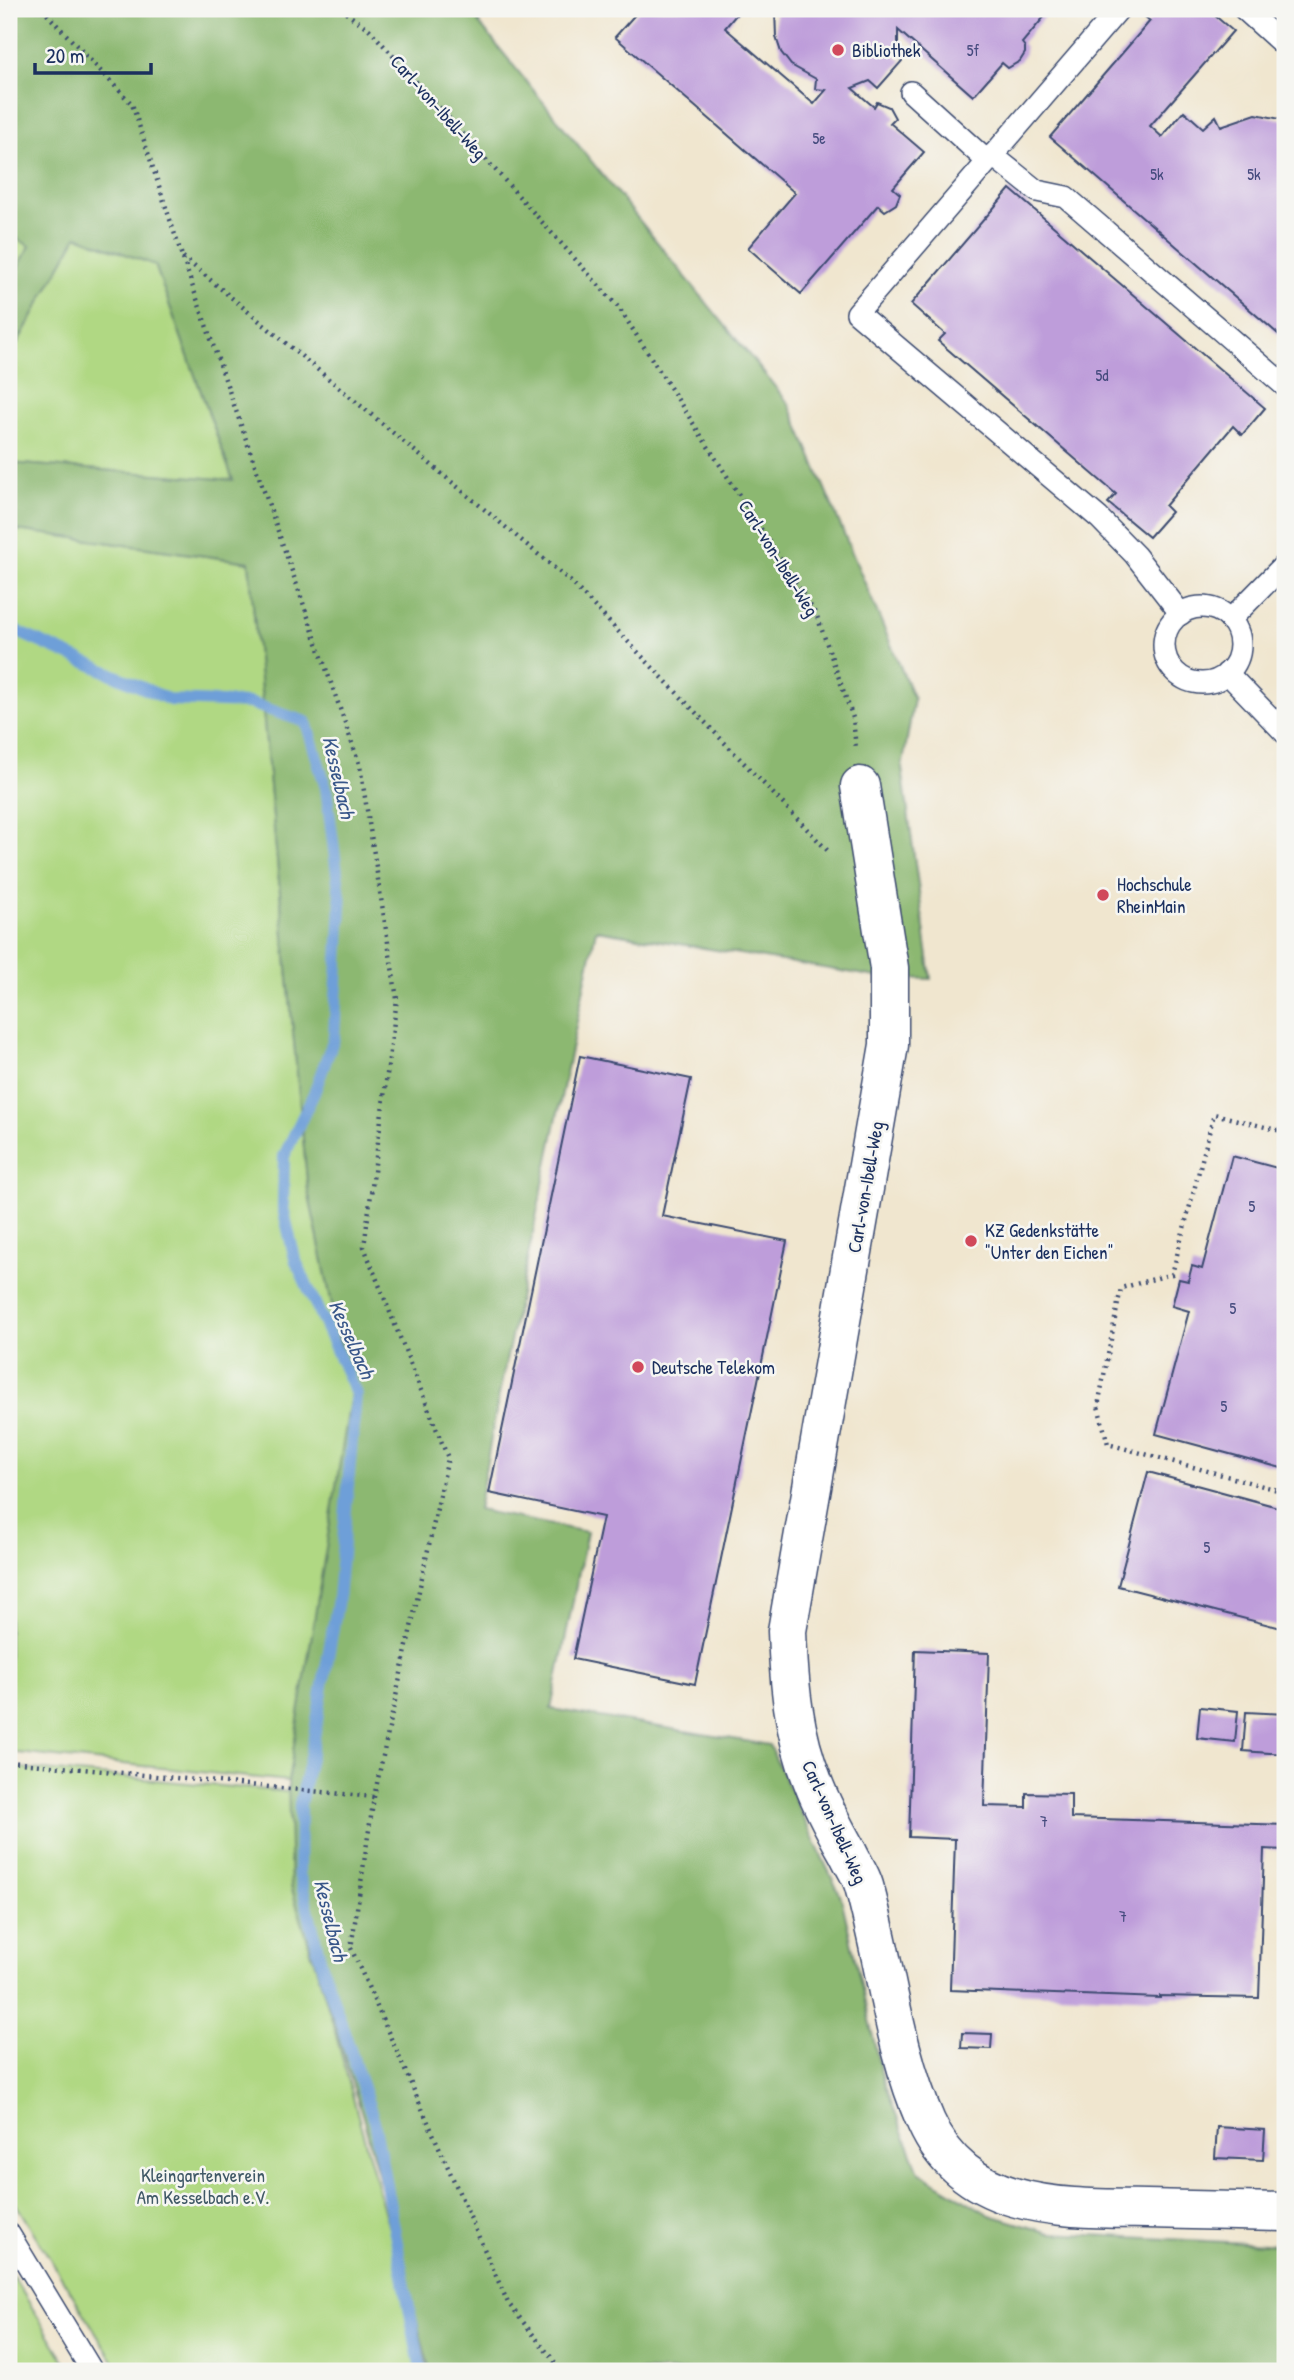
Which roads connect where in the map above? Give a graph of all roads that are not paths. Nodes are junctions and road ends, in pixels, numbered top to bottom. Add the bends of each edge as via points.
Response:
1 (1119, 9) edge
2 (1244, 9) edge
3 (1285, 46) edge
4 (911, 92) dead end
5 (990, 158) junction
6 (1285, 386) edge
7 (1285, 564) edge
8 (1181, 614) junction
9 (1230, 620) junction
10 (1227, 673) junction
11 (1285, 733) edge
12 (860, 786) road end
13 (1285, 2212) edge
14 (9, 2234) edge
15 (92, 2371) edge

1 - 5 lane
2 - 3 lane
4 - 5 lane
5 - 6 lane via 1037,191 1066,197
5 - 8 lane via 857,313 1099,518
7 - 9 lane
8 - 9 lane via 1212,608
8 - 10 lane via 1172,621 1163,642 1169,666 1178,676 1203,683
9 - 10 lane via 1240,641 1235,664
10 - 11 lane
12 - 13 street, Carl-von-Ibell-Weg via 889,968 890,1045 787,1631 796,1730 813,1782 863,1882 898,2037 926,2123 957,2167 1014,2199 1066,2208
14 - 15 lane

